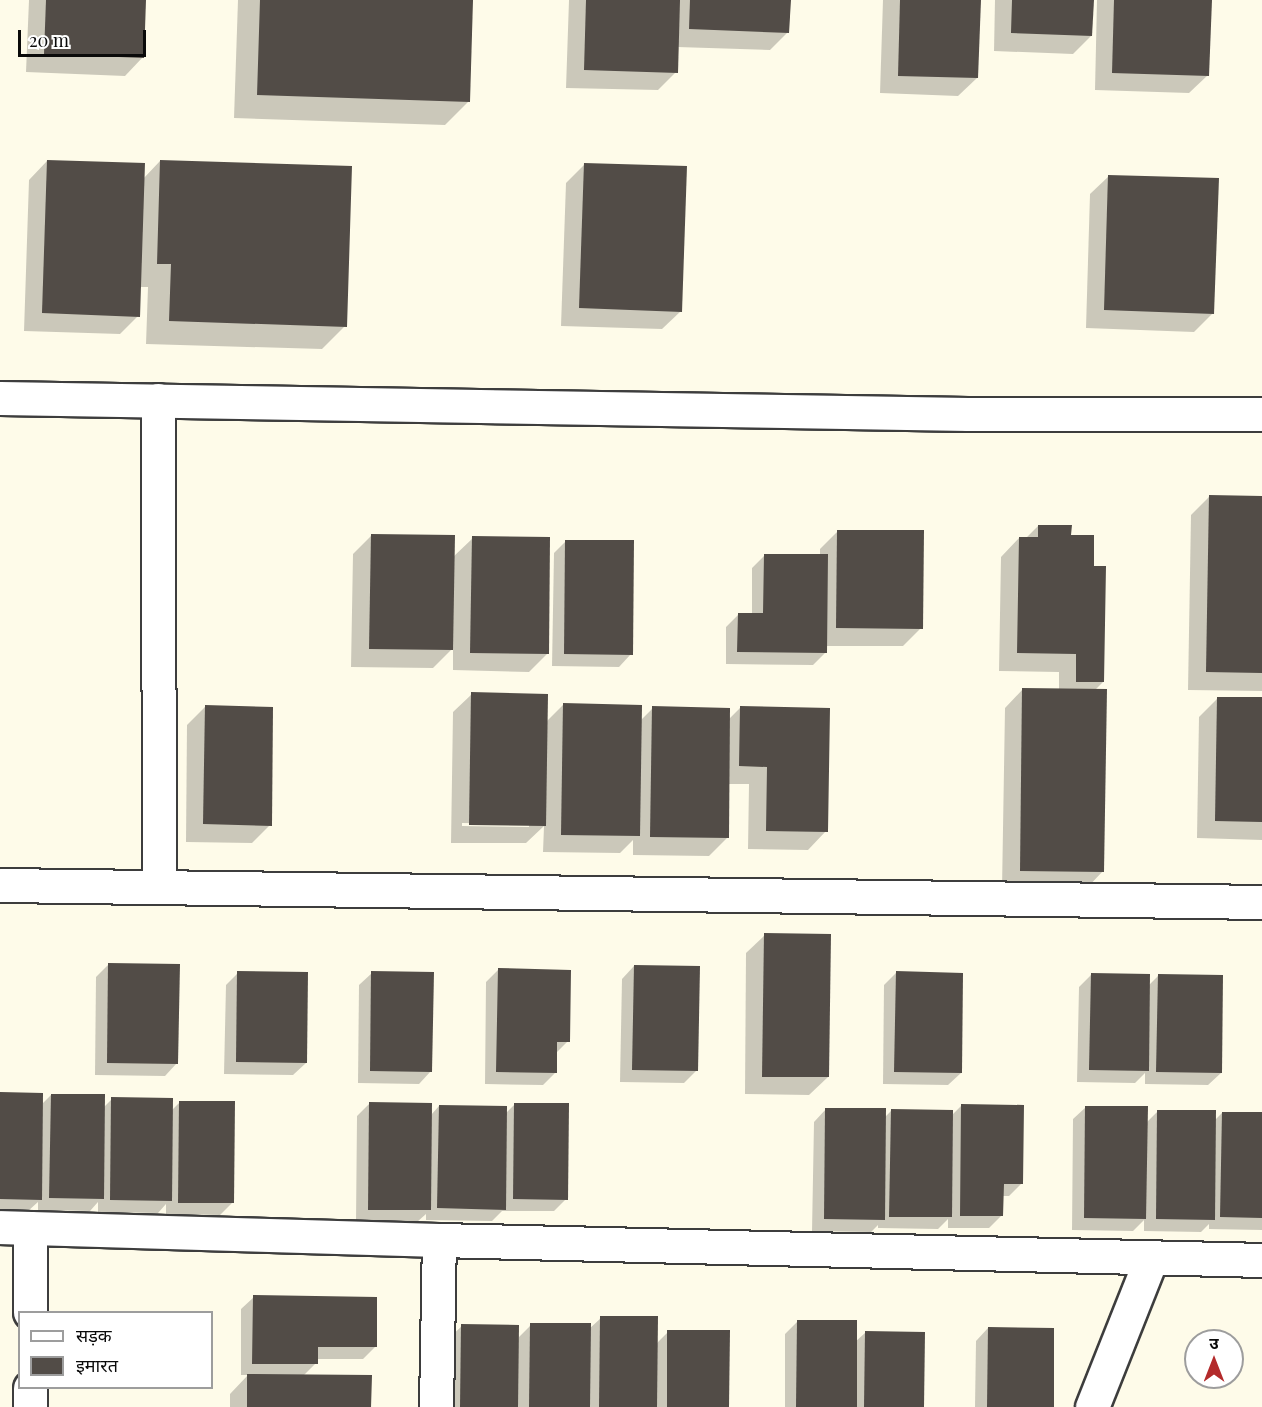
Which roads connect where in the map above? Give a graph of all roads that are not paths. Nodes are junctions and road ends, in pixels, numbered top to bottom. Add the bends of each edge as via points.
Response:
1 (0, 398) edge
2 (158, 400) junction
3 (1262, 414) edge
4 (0, 885) edge
5 (159, 887) junction
6 (1262, 902) edge
7 (15, 1227) edge
8 (439, 1240) junction
9 (1151, 1259) junction
10 (1262, 1260) edge
11 (30, 1311) edge
12 (30, 1389) edge
13 (30, 1407) edge
14 (436, 1407) edge
15 (1092, 1407) edge

1 - 2 street
2 - 3 street via 956,414
2 - 5 street
4 - 5 street
5 - 6 street
7 - 8 street
7 - 11 street
8 - 9 street
8 - 14 street
9 - 10 street
9 - 15 street
12 - 13 street

